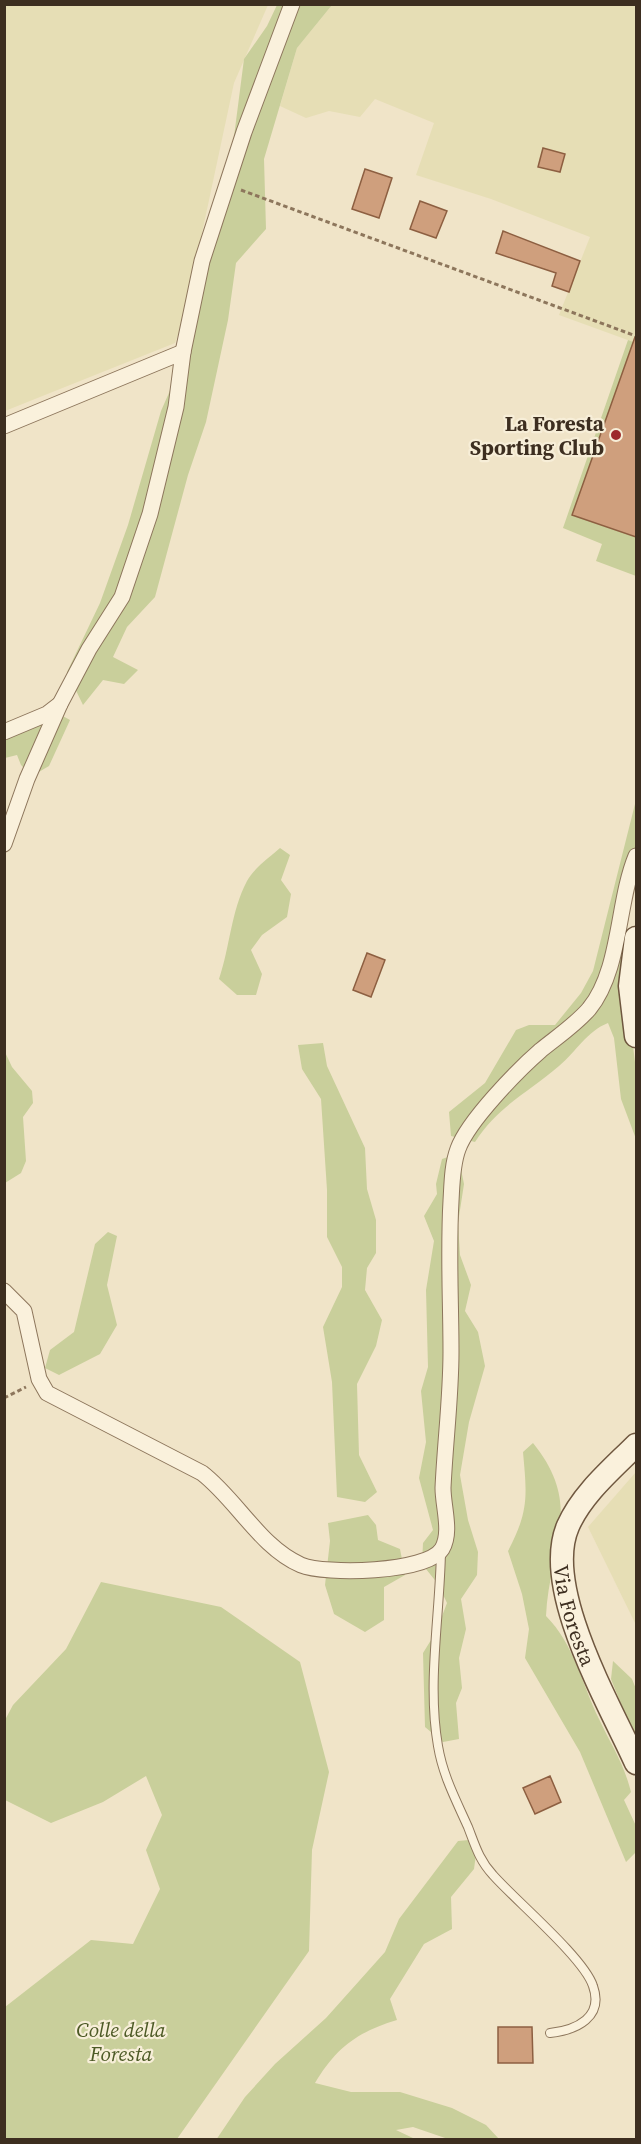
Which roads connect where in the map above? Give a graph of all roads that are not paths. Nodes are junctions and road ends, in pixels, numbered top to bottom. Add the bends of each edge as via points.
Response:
1 (292, 4) edge
2 (183, 352) junction
3 (4, 426) edge
4 (60, 704) junction
5 (4, 732) edge
6 (4, 844) edge
7 (636, 856) edge
8 (636, 938) edge
9 (636, 1036) edge
10 (4, 1291) edge
11 (636, 1445) edge
12 (441, 1551) junction
13 (636, 1763) edge
14 (550, 2033) dead end

1 - 2 street via 202,261
2 - 3 street
2 - 4 street via 176,407 150,514 123,597
4 - 5 street
4 - 6 street
7 - 12 street via 628,874 608,969 589,1009 503,1089 466,1133 457,1151 448,1256 451,1355 443,1491 447,1536
8 - 9 main road via 630,986
10 - 12 street via 24,1311 47,1393 202,1473 284,1555 318,1570 400,1567 426,1561
11 - 13 main road, Via Foresta via 578,1508 567,1527 562,1561 574,1624
12 - 14 lane via 433,1698 438,1747 448,1784 479,1858 579,1964 593,1984 596,2000 592,2014 569,2031

